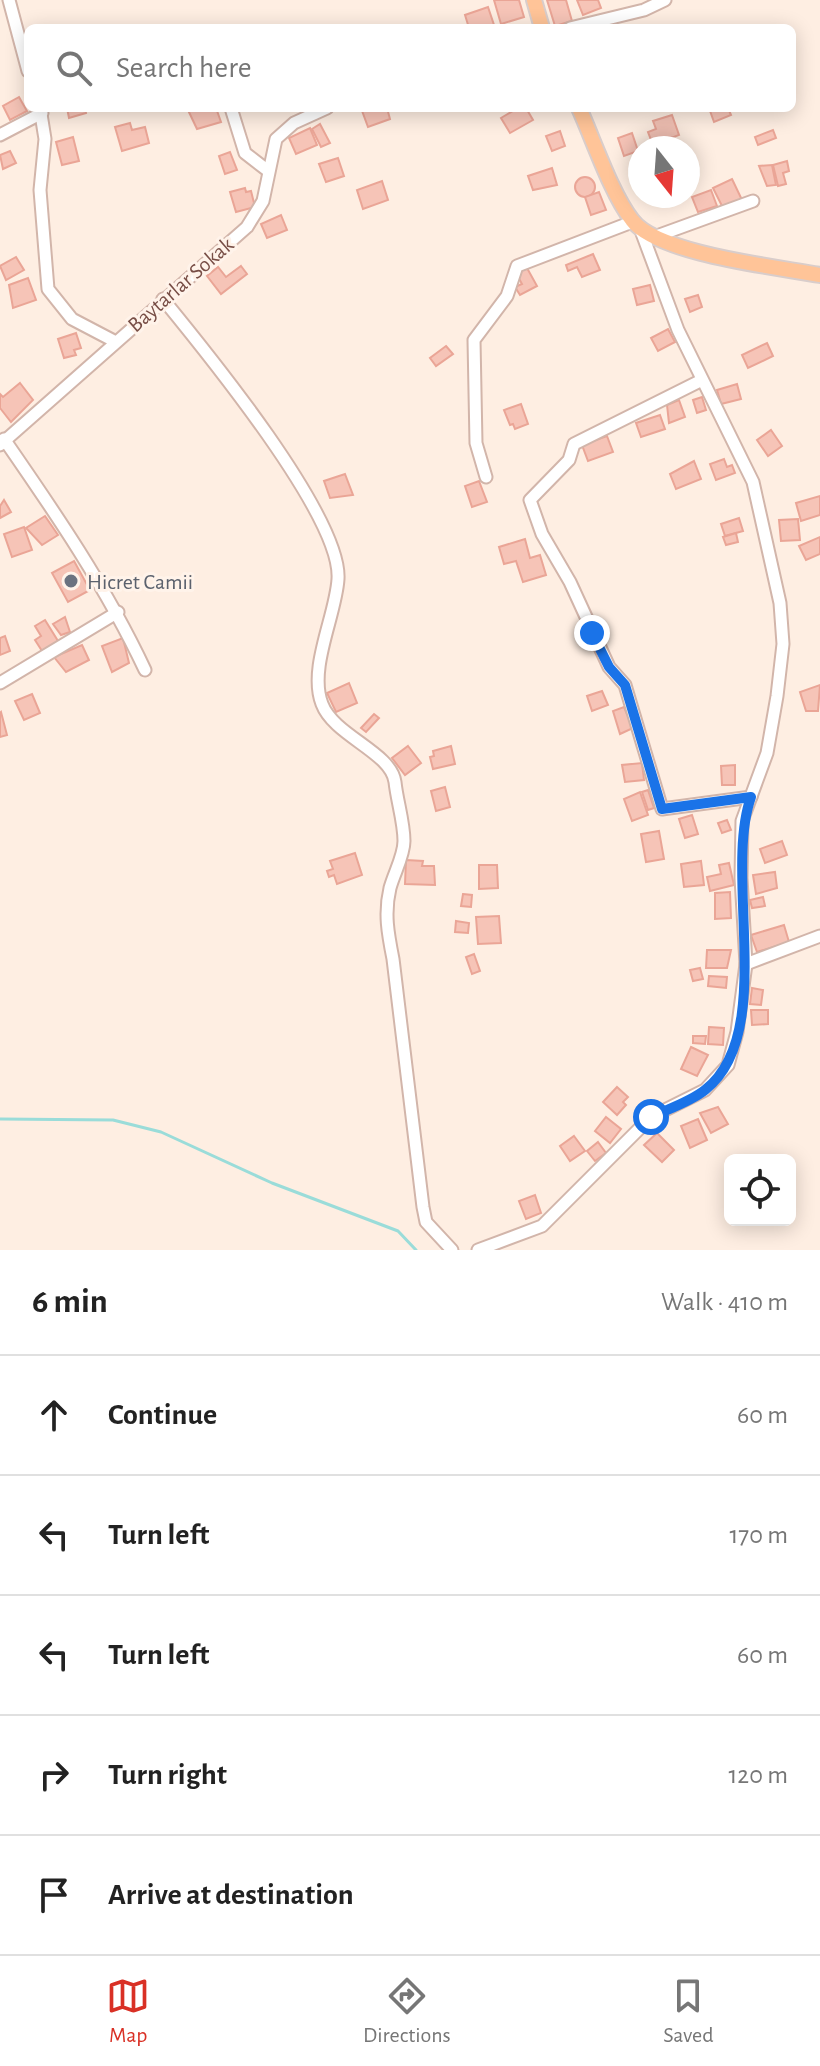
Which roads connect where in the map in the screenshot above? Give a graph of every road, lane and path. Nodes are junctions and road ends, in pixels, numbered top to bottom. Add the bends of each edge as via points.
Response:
1 (9, 0) edge
2 (534, 0) edge
3 (665, 0) edge
4 (541, 24) edge
5 (586, 24) edge
6 (24, 56) edge
7 (39, 112) edge
8 (41, 112) edge
9 (232, 112) edge
10 (318, 112) edge
11 (581, 112) edge
12 (0, 135) edge
13 (267, 170) junction
14 (753, 201) dead end
15 (636, 224) junction
16 (654, 237) junction
17 (820, 275) edge
18 (163, 299) junction
19 (114, 341) junction
20 (702, 380) junction
21 (2, 442) edge
22 (486, 477) dead end
23 (118, 612) junction
24 (145, 670) dead end
25 (0, 683) edge
26 (751, 797) junction
27 (820, 936) edge
28 (746, 964) junction
29 (452, 1250) edge
30 (478, 1250) edge

1 - 6 street
2 - 4 main road
3 - 5 street
7 - 12 street
8 - 19 street via 45,139 40,190 48,289 72,319
9 - 13 street via 245,153
10 - 13 street, Baytarlar Sokak via 276,139
11 - 15 main road
13 - 18 street, Baytarlar Sokak via 263,201 247,227
14 - 16 street
15 - 16 main road
15 - 20 street
15 - 22 street via 517,266 507,296 474,340 476,443
16 - 17 main road via 678,247
18 - 19 street, Baytarlar Sokak
18 - 29 street via 282,456 336,557 338,579 319,689 333,722 394,776 404,843 386,925 426,1222
19 - 21 street, Baytarlar Sokak
20 - 26 street via 753,482 780,603 783,644 777,696 767,753
20 - 26 street via 574,444 569,460 530,500 609,667 625,685 662,809
21 - 23 street via 76,543
23 - 24 street
23 - 25 street
26 - 28 street via 742,821
27 - 28 street
28 - 30 street via 728,1065 705,1090 651,1117 542,1226

